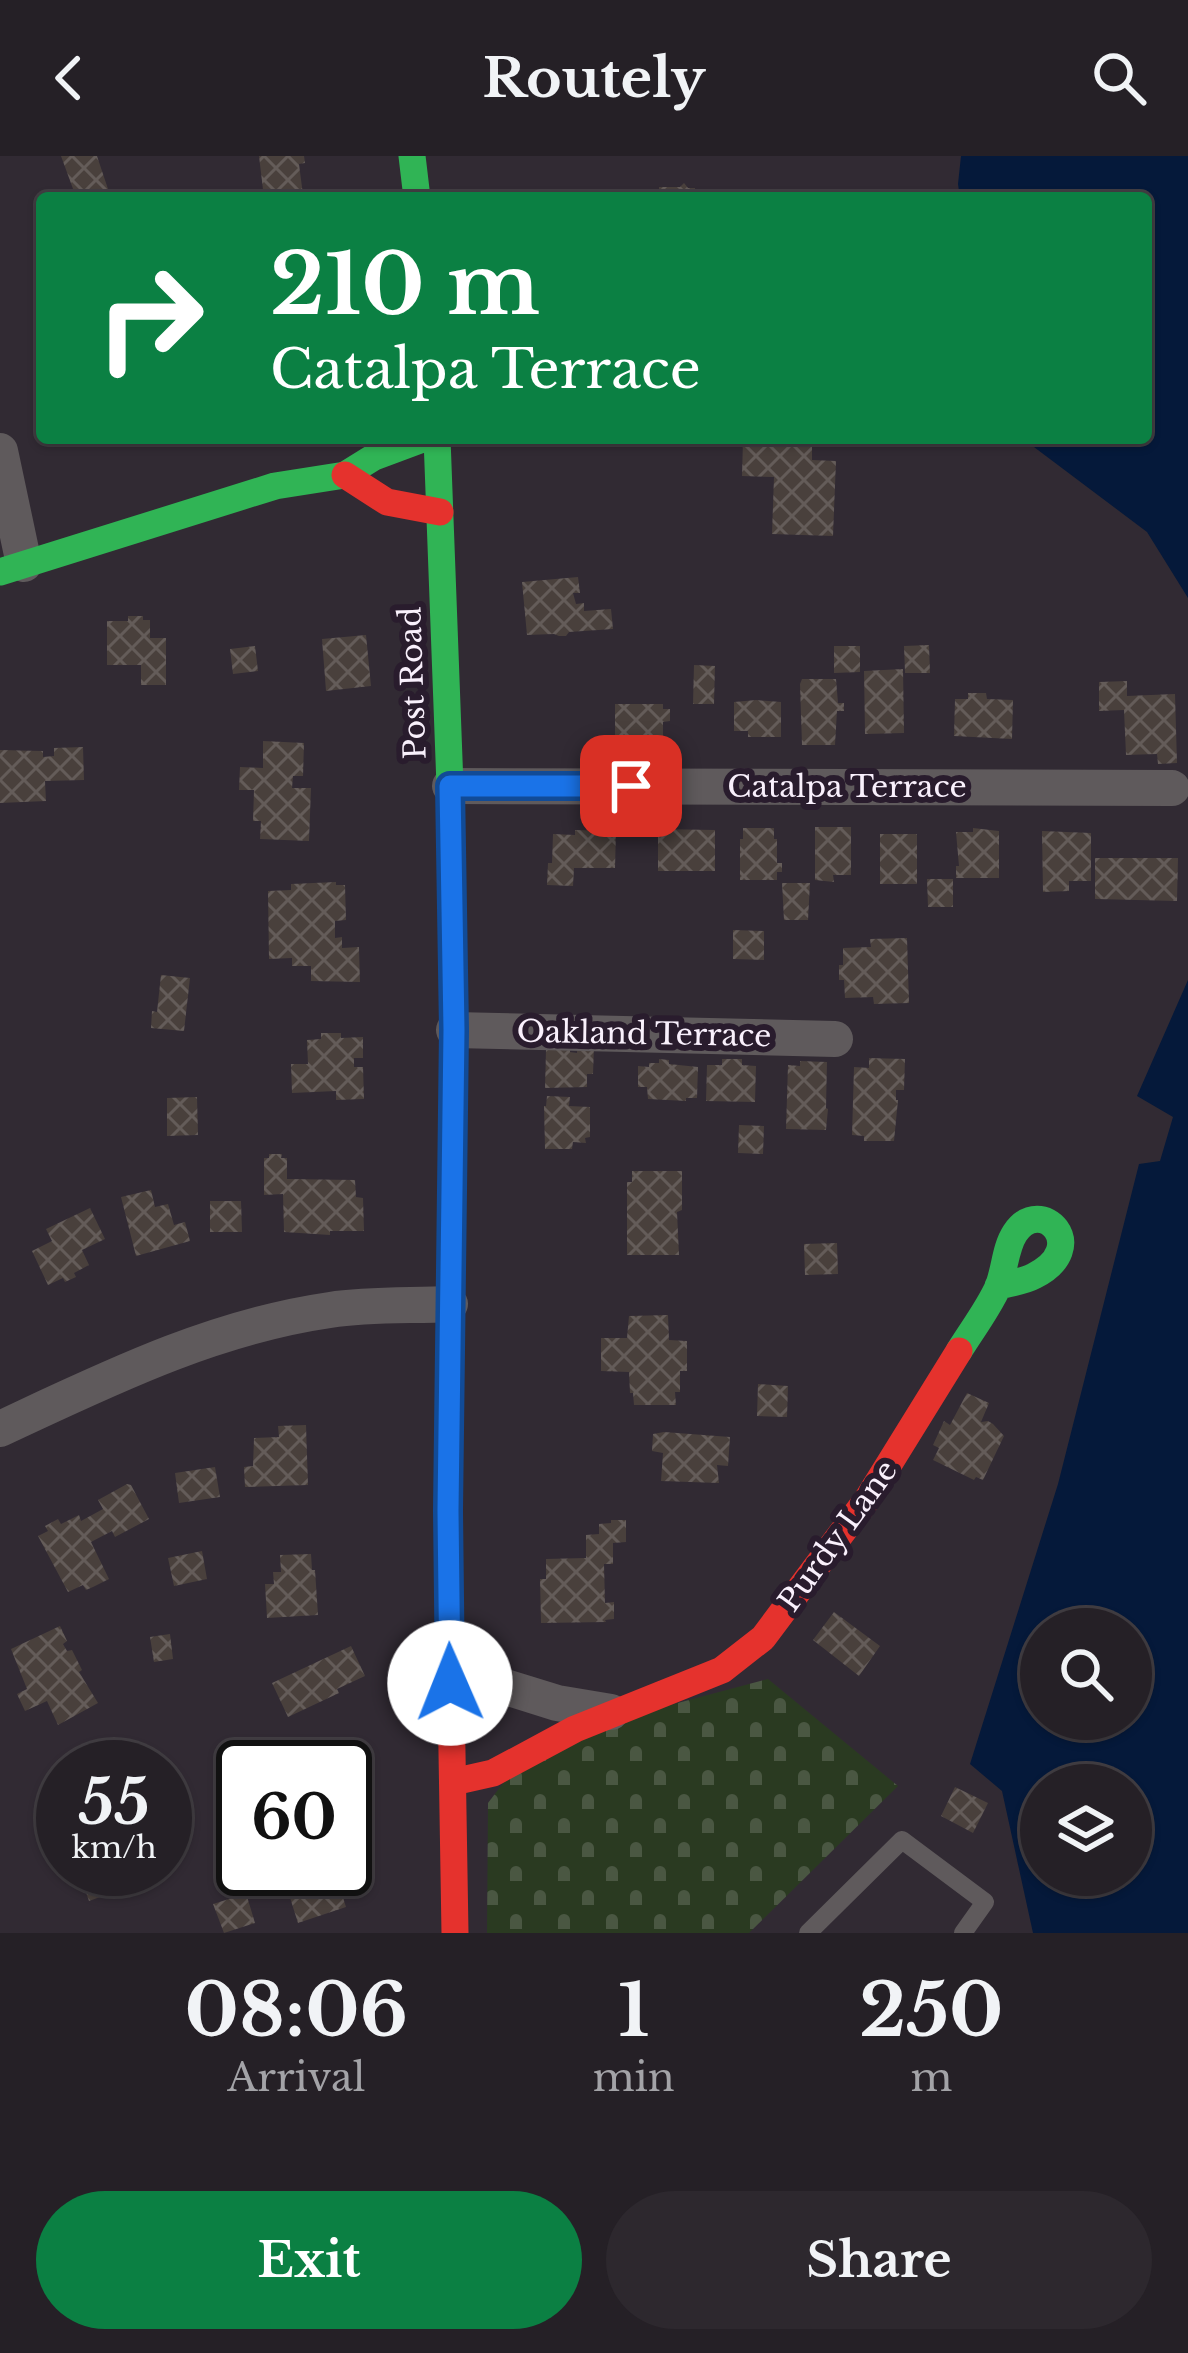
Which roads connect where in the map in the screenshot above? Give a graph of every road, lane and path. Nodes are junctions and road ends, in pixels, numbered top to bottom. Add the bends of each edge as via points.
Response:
1 (412, 156) edge
2 (416, 192) edge
3 (409, 444) edge
4 (437, 444) edge
5 (0, 451) edge
6 (345, 475) junction
7 (440, 512) junction
8 (12, 568) edge
9 (450, 786) junction
10 (1172, 788) dead end
11 (454, 1030) junction
12 (835, 1039) dead end
13 (998, 1286) dead end
14 (450, 1304) junction
15 (0, 1429) edge
16 (450, 1683) junction
17 (611, 1712) junction
18 (453, 1782) junction
19 (455, 1933) edge
20 (808, 1933) edge
21 (963, 1933) edge

1 - 2 main road
3 - 6 main road
4 - 7 main road, Post Road
5 - 8 street
6 - 7 main road via 387,502
6 - 8 main road via 275,486
7 - 9 main road, Post Road
9 - 10 street, Catalpa Terrace
9 - 11 main road, Post Road
11 - 12 street, Oakland Terrace
11 - 14 main road, Post Road
13 - 17 main road, Purdy Lane via 868,1498 763,1638 722,1670
14 - 15 street via 335,1309 220,1334
14 - 16 main road, Post Road
16 - 17 street, Purdy Lane via 496,1684
16 - 18 main road, Post Road
17 - 18 main road, Purdy Lane via 493,1773
18 - 19 main road, Post Road
20 - 21 lane via 902,1840 985,1902

